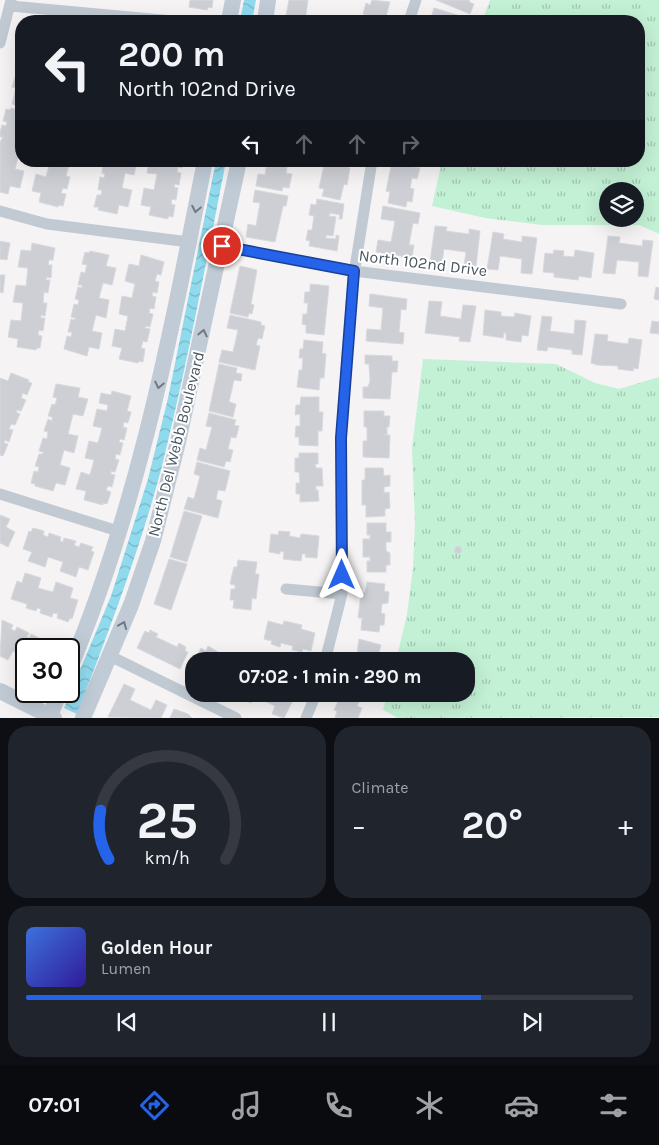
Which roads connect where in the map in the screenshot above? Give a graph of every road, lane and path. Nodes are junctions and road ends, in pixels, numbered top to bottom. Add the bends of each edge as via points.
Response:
1 (233, 0) edge
2 (268, 0) edge
3 (416, 0) edge
4 (11, 3) edge
5 (119, 15) edge
6 (230, 15) edge
7 (266, 15) edge
8 (411, 15) edge
9 (0, 43) edge
10 (204, 167) edge
11 (238, 167) edge
12 (371, 167) edge
13 (0, 212) edge
14 (189, 242) junction
15 (222, 246) junction
16 (354, 271) junction
17 (621, 304) dead end
18 (0, 494) edge
19 (121, 532) junction
20 (286, 589) dead end
21 (342, 594) junction
22 (80, 641) edge
23 (327, 652) edge
24 (110, 656) junction
25 (0, 692) edge
26 (313, 702) edge
27 (55, 703) edge
28 (50, 717) edge
29 (83, 718) edge
30 (236, 718) edge
31 (306, 718) edge

1 - 6 street
2 - 7 street
3 - 8 street
4 - 5 street
4 - 9 street
10 -> 14 street, North Del Webb Boulevard
11 - 15 street, North Del Webb Boulevard
12 - 16 street
13 - 14 street via 46,224
14 -> 19 street, North Del Webb Boulevard via 151,422
15 - 16 street, North 102nd Drive
24 -> 15 street, North Del Webb Boulevard via 153,541
16 - 17 street, North 102nd Drive
16 - 21 street via 341,438
18 - 19 street
19 - 22 street, North Del Webb Boulevard
20 - 21 street
21 - 23 street
24 - 29 street, North Del Webb Boulevard
24 - 30 street
25 - 28 street
26 - 31 street
27 - 28 street

